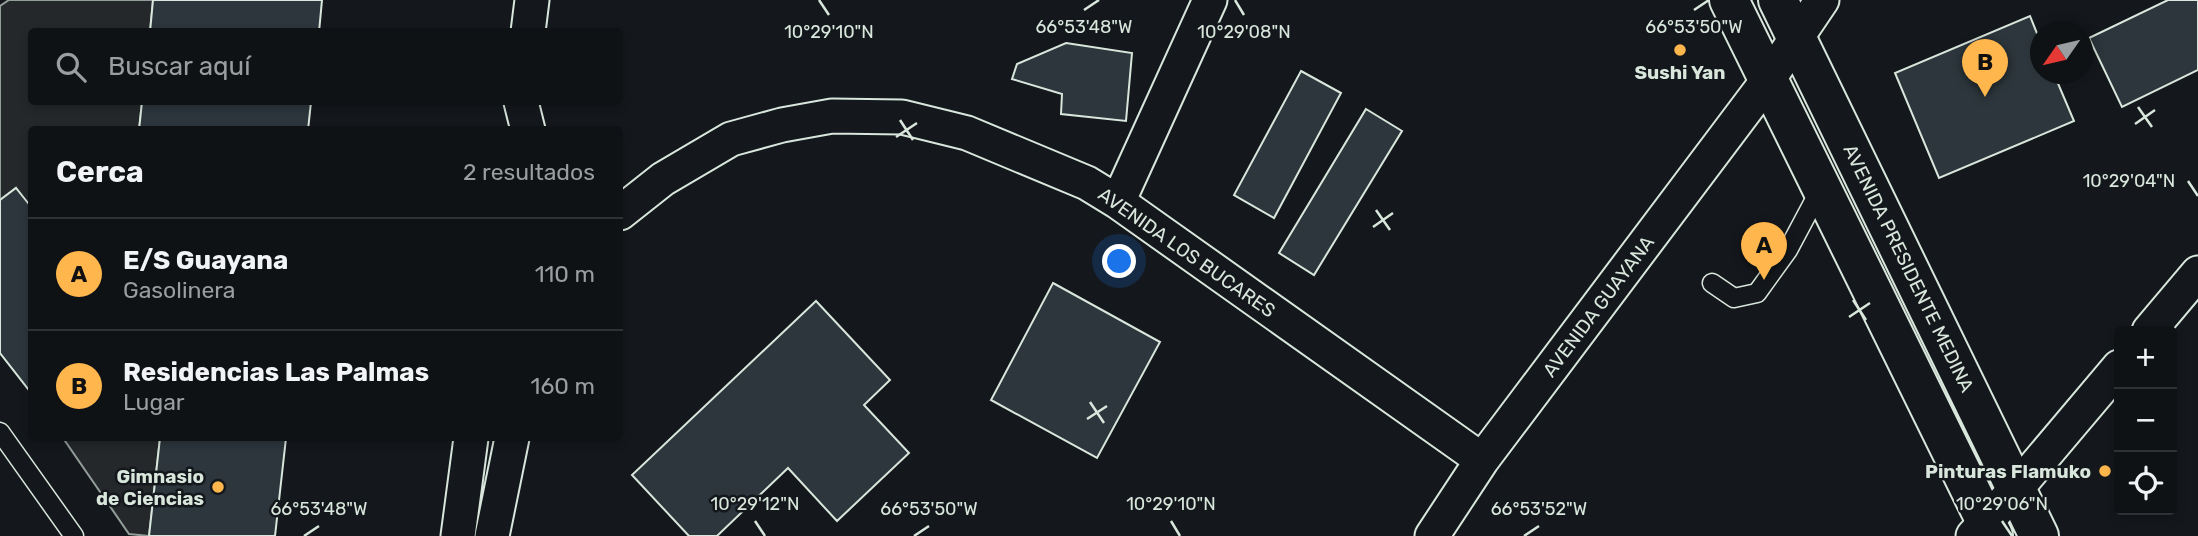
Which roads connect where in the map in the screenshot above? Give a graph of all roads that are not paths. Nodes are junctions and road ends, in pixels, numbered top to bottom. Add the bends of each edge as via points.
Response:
1 (532, 0) edge
2 (1210, 0) edge
3 (1729, 0) edge
4 (1778, 0) edge
5 (1822, 0) edge
6 (528, 28) edge
7 (1797, 39) junction
8 (1768, 80) junction
9 (519, 105) edge
10 (521, 105) edge
11 (515, 126) edge
12 (527, 126) edge
13 (663, 178) junction
14 (1821, 188) junction
15 (623, 195) edge
16 (1118, 202) junction
17 (623, 211) edge
18 (2198, 273) edge
19 (1712, 283) dead end
20 (2153, 326) edge
21 (2114, 373) edge
22 (0, 432) edge
23 (471, 441) edge
24 (511, 441) edge
25 (1482, 460) junction
26 (2016, 489) junction
27 (1984, 531) edge
28 (74, 536) edge
29 (458, 536) edge
30 (492, 536) edge
31 (1432, 536) edge
32 (2039, 536) edge

1 - 6 street
2 - 16 street
3 - 8 street
4 - 7 street, AVENIDA PRESIDENTE MEDINA
5 - 7 street
7 - 8 street, AVENIDA GUAYANA
7 - 26 street, AVENIDA PRESIDENTE MEDINA
8 - 14 street
8 - 25 street, AVENIDA GUAYANA
9 - 11 street
10 - 12 street
13 - 15 street, AVENIDA LOS BUCARES
13 - 16 street, AVENIDA LOS BUCARES via 731,139 782,125 832,116 902,117 967,133 1087,183
13 - 17 street, AVENIDA LOS BUCARES
14 - 19 lane via 1788,250 1757,293 1734,298
14 - 27 street
16 - 25 street, AVENIDA LOS BUCARES
18 - 20 street
21 - 26 street
22 - 28 lane
23 - 29 street
24 - 30 street
25 - 31 street, AVENIDA GUAYANA
26 - 27 street
26 - 32 street, AVENIDA PRESIDENTE MEDINA

